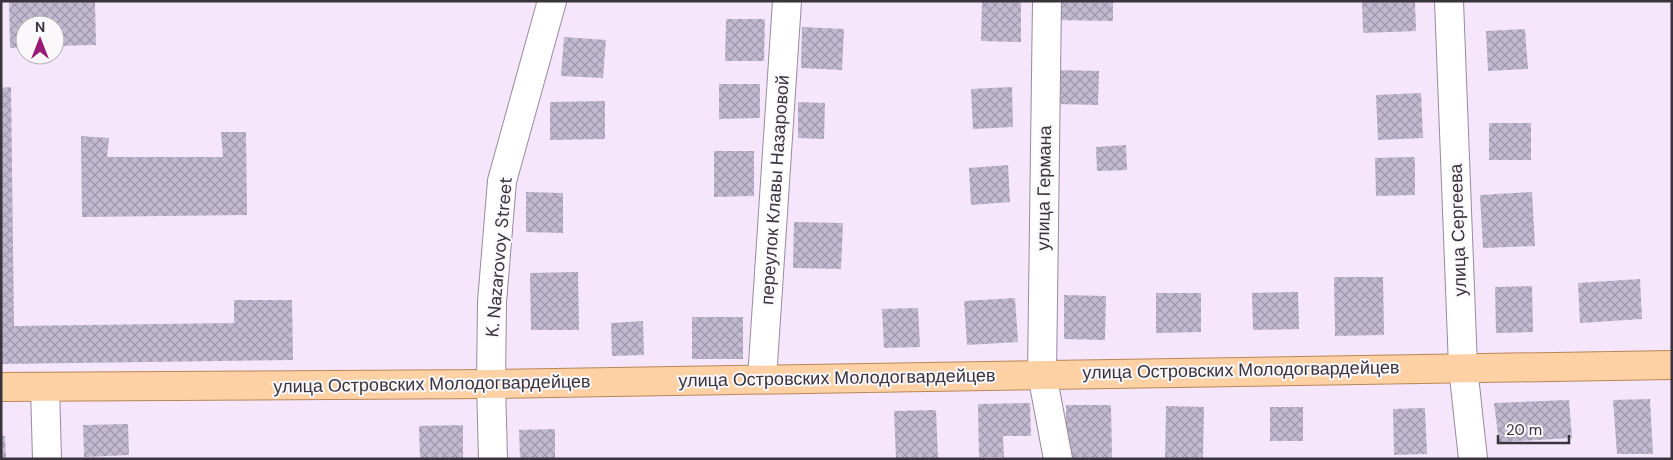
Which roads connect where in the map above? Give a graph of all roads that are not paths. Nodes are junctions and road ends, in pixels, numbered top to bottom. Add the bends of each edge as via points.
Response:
1 (552, 1) edge
2 (787, 1) edge
3 (1047, 1) edge
4 (1449, 1) edge
5 (1672, 365) edge
6 (1463, 367) junction
7 (1042, 374) junction
8 (762, 379) junction
9 (491, 384) junction
10 (1, 387) edge
11 (45, 387) junction
12 (47, 459) edge
13 (493, 459) edge
14 (1058, 459) edge
15 (1473, 459) edge

1 - 9 street, K. Nazarovoy Street via 502,181 492,302
2 - 8 street, переулок Клавы Назаровой
3 - 7 street, улица Германа
4 - 6 street, улица Сергеева
5 - 6 main road, улица Островских Молодогвардейцев
6 - 7 main road, улица Островских Молодогвардейцев
6 - 15 street, улица Сергеева
7 - 8 main road, улица Островских Молодогвардейцев
7 - 14 street, улица Германа
8 - 9 main road, улица Островских Молодогвардейцев
9 - 11 main road, улица Островских Молодогвардейцев
9 - 13 street, K. Nazarovoy Street
10 - 11 main road, улица Островских Молодогвардейцев
11 - 12 street

